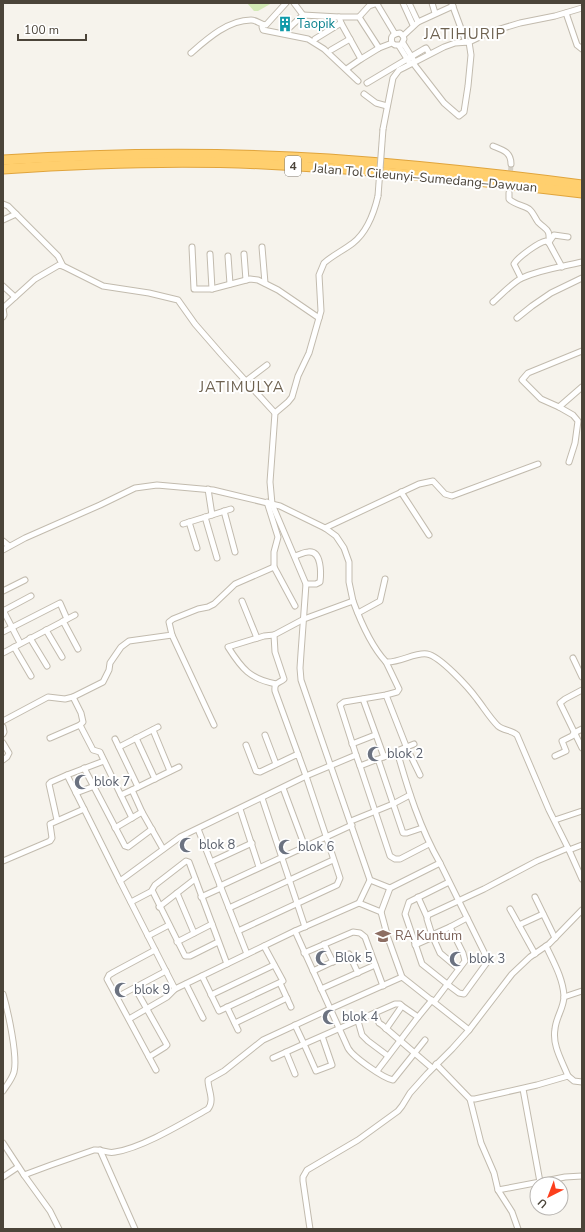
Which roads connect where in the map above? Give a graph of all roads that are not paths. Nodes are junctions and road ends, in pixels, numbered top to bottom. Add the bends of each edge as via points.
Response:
1 (286, 3) edge
2 (304, 3) edge
3 (403, 3) edge
4 (409, 3) edge
5 (432, 3) edge
6 (377, 4) edge
7 (296, 5) edge
8 (453, 5) edge
9 (582, 8) edge
10 (435, 13) junction
11 (566, 13) junction
12 (303, 14) junction
13 (359, 17) junction
14 (340, 20) junction
15 (415, 24) junction
16 (264, 25) junction
17 (288, 29) dead end
18 (395, 34) junction
19 (403, 36) junction
20 (315, 39) dead end
21 (350, 39) junction
22 (468, 42) junction
23 (392, 43) junction
24 (401, 44) junction
25 (379, 48) junction
26 (582, 49) edge
27 (331, 50) dead end
28 (191, 53) dead end
29 (430, 53) junction
30 (409, 58) junction
31 (361, 59) junction
32 (413, 63) junction
33 (348, 68) dead end
34 (358, 81) dead end
35 (367, 83) dead end
36 (364, 94) dead end
37 (387, 106) junction
38 (493, 146) dead end
39 (3, 160) edge
40 (511, 164) tunnel mouth
41 (3, 169) edge
42 (582, 185) edge
43 (509, 193) dead end
44 (582, 194) edge
45 (3, 204) edge
46 (16, 214) junction
47 (3, 220) edge
48 (568, 237) dead end
49 (549, 243) junction
50 (192, 247) dead end
51 (262, 247) dead end
52 (210, 254) dead end
53 (244, 254) dead end
54 (228, 256) dead end
55 (582, 262) edge
56 (63, 266) junction
57 (562, 267) junction
58 (521, 278) junction
59 (582, 278) edge
60 (246, 280) junction
61 (265, 283) junction
62 (230, 284) junction
63 (3, 286) edge
64 (212, 289) junction
65 (15, 297) junction
66 (493, 302) dead end
67 (3, 308) edge
68 (3, 316) edge
69 (319, 318) junction
70 (517, 318) dead end
71 (582, 351) edge
72 (267, 365) dead end
73 (246, 381) junction
74 (582, 387) edge
75 (559, 407) junction
76 (275, 413) junction
77 (580, 426) edge
78 (569, 462) dead end
79 (538, 464) dead end
80 (208, 489) junction
81 (401, 492) junction
82 (269, 503) junction
83 (231, 509) dead end
84 (224, 511) junction
85 (212, 515) junction
86 (205, 517) junction
87 (325, 528) junction
88 (429, 536) dead end
89 (3, 541) edge
90 (9, 546) junction
91 (197, 548) dead end
92 (3, 550) edge
93 (235, 552) dead end
94 (295, 556) junction
95 (217, 558) dead end
96 (274, 568) junction
97 (384, 579) dead end
98 (25, 580) dead end
99 (306, 584) junction
100 (3, 591) edge
101 (30, 596) dead end
102 (242, 601) dead end
103 (353, 601) junction
104 (294, 606) dead end
105 (3, 610) edge
106 (358, 613) junction
107 (76, 615) dead end
108 (304, 619) junction
109 (65, 620) junction
110 (12, 627) junction
111 (46, 630) junction
112 (3, 632) edge
113 (172, 635) junction
114 (274, 635) junction
115 (30, 638) junction
116 (257, 638) junction
117 (20, 643) junction
118 (14, 647) junction
119 (78, 648) dead end
120 (3, 653) edge
121 (62, 657) dead end
122 (573, 658) dead end
123 (386, 662) junction
124 (46, 666) dead end
125 (31, 676) dead end
126 (582, 677) edge
127 (276, 684) junction
128 (582, 690) edge
129 (386, 695) junction
130 (73, 697) junction
131 (363, 699) junction
132 (3, 721) edge
133 (80, 725) junction
134 (214, 725) dead end
135 (3, 727) edge
136 (158, 727) dead end
137 (582, 729) edge
138 (153, 730) junction
139 (574, 733) junction
140 (3, 734) edge
141 (264, 735) dead end
142 (375, 735) junction
143 (50, 738) dead end
144 (136, 738) junction
145 (115, 739) dead end
146 (3, 743) edge
147 (352, 744) junction
148 (414, 744) dead end
149 (246, 745) dead end
150 (406, 746) junction
151 (118, 747) junction
152 (582, 748) edge
153 (397, 751) junction
154 (298, 754) junction
155 (356, 755) junction
156 (556, 756) dead end
157 (384, 757) junction
158 (378, 759) junction
159 (3, 760) edge
160 (104, 761) junction
161 (276, 764) junction
162 (331, 766) junction
163 (360, 766) junction
164 (178, 767) dead end
165 (84, 768) junction
166 (170, 771) junction
167 (67, 775) junction
168 (420, 775) dead end
169 (306, 776) junction
170 (113, 779) junction
171 (155, 779) junction
172 (93, 786) junction
173 (138, 787) junction
174 (283, 788) junction
175 (132, 790) junction
176 (76, 793) junction
177 (121, 795) junction
178 (410, 795) junction
179 (262, 798) junction
180 (394, 804) junction
181 (84, 809) junction
182 (240, 809) junction
183 (376, 811) junction
184 (582, 811) edge
185 (142, 812) junction
186 (132, 818) junction
187 (57, 820) junction
188 (555, 820) junction
189 (351, 823) junction
190 (115, 828) junction
191 (422, 828) junction
192 (152, 829) junction
193 (198, 829) junction
194 (326, 837) junction
195 (252, 843) junction
196 (429, 844) junction
197 (582, 845) edge
198 (304, 847) junction
199 (163, 849) junction
200 (569, 849) junction
201 (282, 857) junction
202 (334, 860) junction
203 (3, 861) edge
204 (211, 862) junction
205 (440, 863) junction
206 (259, 867) junction
207 (195, 879) junction
208 (582, 879) edge
209 (290, 880) junction
210 (370, 880) junction
211 (120, 882) junction
212 (449, 882) junction
213 (221, 887) junction
214 (390, 888) junction
215 (152, 891) junction
216 (177, 893) junction
217 (201, 896) junction
218 (418, 897) junction
219 (535, 897) dead end
220 (458, 900) junction
221 (131, 902) junction
222 (297, 903) junction
223 (358, 903) junction
224 (159, 907) junction
225 (229, 908) junction
226 (510, 909) dead end
227 (582, 910) edge
228 (381, 912) junction
229 (543, 914) junction
230 (427, 917) junction
231 (467, 918) junction
232 (212, 924) junction
233 (168, 925) junction
234 (519, 925) junction
235 (305, 926) junction
236 (450, 927) junction
237 (238, 931) junction
238 (295, 931) junction
239 (194, 933) junction
240 (148, 936) junction
241 (432, 936) junction
242 (555, 938) junction
243 (177, 942) junction
244 (218, 942) junction
245 (324, 944) junction
246 (415, 945) junction
247 (264, 946) junction
248 (546, 946) junction
249 (155, 950) junction
250 (304, 953) junction
251 (247, 954) junction
252 (535, 954) junction
253 (333, 962) junction
254 (227, 964) junction
255 (274, 965) junction
256 (375, 965) junction
257 (459, 969) junction
258 (166, 971) junction
259 (313, 971) junction
260 (358, 972) junction
261 (202, 976) junction
262 (402, 977) junction
263 (280, 983) junction
264 (186, 984) junction
265 (447, 984) junction
266 (383, 986) junction
267 (135, 988) junction
268 (175, 989) junction
269 (322, 989) junction
270 (582, 991) edge
271 (3, 994) edge
272 (211, 995) junction
273 (564, 997) junction
274 (117, 998) junction
275 (287, 998) junction
276 (433, 1001) junction
277 (402, 1006) junction
278 (227, 1007) junction
279 (291, 1007) dead end
280 (148, 1008) junction
281 (330, 1008) junction
282 (375, 1013) junction
283 (418, 1017) junction
284 (203, 1018) dead end
285 (129, 1019) junction
286 (358, 1020) junction
287 (235, 1023) junction
288 (295, 1025) junction
289 (339, 1029) junction
290 (386, 1029) junction
291 (238, 1030) dead end
292 (469, 1030) junction
293 (322, 1036) junction
294 (425, 1040) dead end
295 (400, 1041) junction
296 (304, 1044) junction
297 (286, 1052) junction
298 (415, 1053) junction
299 (388, 1056) junction
300 (149, 1057) junction
301 (273, 1058) dead end
302 (434, 1066) junction
303 (156, 1070) dead end
304 (377, 1071) junction
305 (296, 1074) dead end
306 (568, 1076) junction
307 (582, 1082) edge
308 (522, 1089) junction
309 (3, 1091) edge
310 (470, 1099) junction
311 (3, 1143) edge
312 (100, 1150) junction
313 (18, 1167) junction
314 (24, 1175) junction
315 (539, 1176) edge
316 (582, 1176) edge
317 (3, 1177) edge
318 (569, 1177) edge
319 (529, 1184) edge
320 (498, 1190) junction
321 (59, 1229) edge
322 (135, 1229) edge
323 (310, 1229) edge
324 (518, 1229) edge

1 - 16 street
2 - 7 street
3 - 15 street
4 - 15 street
5 - 10 street
6 - 13 street via 369,6
6 - 18 street
7 - 12 street
8 - 10 street
8 - 22 street
9 - 11 street
10 - 15 street
11 - 22 street via 520,23
11 - 26 street via 577,45
12 - 14 street
12 - 17 street
13 - 14 street
13 - 25 street
14 - 20 street
14 - 21 street
15 - 19 street
16 - 28 street via 253,20 230,25
16 - 34 street via 262,27 266,31 308,39 324,49
18 - 19 street via 400,33
18 - 23 street via 391,39
19 - 24 street
21 - 27 street
21 - 31 street
22 - 29 street via 455,43
22 - 32 street via 471,55 468,86 464,112 459,116 444,103
23 - 24 street
23 - 25 street
24 - 30 street
25 - 31 street
29 - 30 street via 426,48
29 - 32 street
30 - 32 street
30 - 35 street
31 - 33 street
32 - 37 street via 399,70 393,78
36 - 37 street via 376,103
37 - 69 street, bridge via 375,209 354,242 324,263 319,275
38 - 40 street via 507,152 511,157
39 - 42 highway, Jalan Tol Cileunyi–Sumedang–Dawuan / 4 via 143,154 270,156 392,164
41 - 44 highway, Jalan Tol Cileunyi–Sumedang–Dawuan / 4 via 143,163 262,164 393,172
43 - 49 street via 509,199 513,203 528,208 546,228
45 - 46 street
46 - 47 street
46 - 56 street via 58,256
48 - 49 street via 554,235
49 - 57 street
49 - 58 street via 541,242 515,261 514,265
50 - 64 street via 194,289
51 - 61 street
52 - 64 street
53 - 60 street
54 - 62 street
55 - 57 street
56 - 65 street via 59,265 35,278
56 - 73 street via 103,286 178,300 195,324
57 - 58 street
58 - 66 street
59 - 70 street via 551,293
60 - 61 street
60 - 62 street
61 - 69 street
62 - 64 street
63 - 65 street
65 - 67 street
67 - 68 street
69 - 76 street via 292,397
71 - 75 street via 528,373 522,380 542,399
72 - 73 street
73 - 76 street
74 - 75 street
75 - 77 street via 576,418
76 - 82 street
77 - 78 street
79 - 81 street via 452,496 445,494 433,481
80 - 82 street
80 - 85 street
80 - 90 street via 157,485 135,488
81 - 87 street
81 - 88 street
82 - 87 street
82 - 94 street
82 - 96 street via 278,537 274,552
83 - 84 street
84 - 85 street
84 - 93 street
85 - 86 street
86 - 91 street via 186,523
86 - 95 street
87 - 103 street via 336,536 344,548 349,562
89 - 90 street
90 - 92 street
94 - 99 street
94 - 99 street via 312,552 319,562 320,582
96 - 104 street
96 - 113 street via 235,584 214,604 173,619 169,624
97 - 106 street via 380,601
98 - 100 street
99 - 108 street
101 - 105 street
102 - 116 street
103 - 106 street
103 - 108 street
105 - 110 street
106 - 123 street via 370,639
107 - 109 street
108 - 114 street
108 - 162 street via 300,675
109 - 110 street via 60,603
109 - 111 street
109 - 119 street
110 - 112 street
110 - 117 street
111 - 115 street
111 - 121 street
113 - 130 street via 129,641 124,644 110,663 103,682
113 - 134 street
114 - 116 street
114 - 127 street via 275,652 284,679
115 - 117 street
115 - 124 street
116 - 127 street via 228,647 239,664 252,676
117 - 118 street
118 - 120 street
118 - 125 street
122 - 126 street
123 - 129 street via 399,689
123 - 188 street via 425,654 439,660 477,699 500,728 517,735
127 - 154 street via 274,691
128 - 139 street via 564,699 560,704
129 - 131 street
129 - 150 street
130 - 132 street via 48,697
130 - 133 street via 83,718
131 - 142 street
131 - 147 street via 340,705
133 - 143 street
133 - 160 street via 91,748 100,752
135 - 140 street
136 - 138 street
137 - 139 street
138 - 144 street
138 - 166 street
139 - 152 street
139 - 156 street via 562,741 566,751
141 - 161 street
142 - 147 street
142 - 157 street
144 - 151 street
144 - 171 street
145 - 151 street
146 - 159 street via 9,754
147 - 155 street
148 - 150 street
149 - 161 street via 256,771
150 - 153 street
150 - 168 street
151 - 173 street
153 - 157 street
153 - 178 street
154 - 161 street
154 - 169 street
155 - 162 street
155 - 163 street
157 - 158 street
158 - 163 street
158 - 180 street
160 - 165 street
160 - 170 street
162 - 169 street
162 - 189 street
163 - 183 street
164 - 166 street
165 - 167 street
165 - 172 street
166 - 171 street
167 - 176 street
167 - 187 street via 49,784
169 - 174 street
169 - 194 street
170 - 172 street
170 - 177 street
171 - 173 street
172 - 176 street
172 - 190 street
173 - 175 street
174 - 179 street
174 - 198 street
175 - 177 street
175 - 185 street
176 - 181 street
177 - 186 street
178 - 180 street
178 - 191 street
179 - 182 street
179 - 201 street
180 - 183 street
180 - 191 street via 403,833
181 - 187 street
181 - 211 street
182 - 193 street
182 - 195 street
183 - 189 street
183 - 196 street via 392,858 400,859
184 - 188 street
185 - 186 street
185 - 192 street
186 - 190 street
187 - 203 street via 50,824 50,841
188 - 200 street
189 - 194 street
189 - 210 street
190 - 192 street via 126,847
191 - 196 street
192 - 199 street
193 - 199 street
193 - 204 street
194 - 198 street
194 - 202 street
195 - 204 street
195 - 206 street
196 - 205 street
197 - 200 street
198 - 201 street
199 - 211 street
200 - 208 street
200 - 220 street
201 - 206 street
201 - 209 street
202 - 209 street
202 - 222 street via 340,878 337,885
204 - 213 street
205 - 212 street
205 - 214 street
206 - 213 street
207 - 215 street via 189,862 186,861 155,885
207 - 216 street
207 - 217 street
209 - 222 street
209 - 225 street
210 - 214 street
210 - 223 street
211 - 221 street
212 - 218 street
212 - 220 street
213 - 217 street
213 - 225 street
214 - 228 street
215 - 221 street
215 - 224 street
216 - 224 street
216 - 239 street
217 - 232 street
218 - 230 street
218 - 246 street via 409,902 405,914
219 - 229 street
220 - 230 street via 431,912
220 - 231 street
221 - 240 street
222 - 235 street
222 - 237 street
223 - 228 street
223 - 235 street
224 - 233 street
225 - 237 street
226 - 234 street
227 - 242 street
228 - 262 street
229 - 234 street
229 - 242 street
230 - 241 street
231 - 236 street
231 - 265 street via 488,962 464,994
232 - 239 street
232 - 244 street
233 - 240 street
233 - 243 street
234 - 252 street
235 - 238 street
236 - 241 street
236 - 257 street via 465,958
237 - 251 street
238 - 247 street
238 - 250 street
239 - 243 street
240 - 249 street
241 - 246 street
241 - 257 street via 440,953
242 - 248 street
243 - 244 street via 188,957
244 - 254 street
245 - 250 street
245 - 253 street
245 - 256 street via 353,932 360,933 365,937
246 - 265 street via 422,964
247 - 251 street
247 - 255 street
248 - 252 street
248 - 273 street via 561,980
249 - 258 street
249 - 274 street via 108,977
250 - 259 street
251 - 254 street
252 - 292 street via 512,974
253 - 259 street
253 - 260 street via 349,954
254 - 261 street
255 - 263 street via 282,981
255 - 272 street
256 - 260 street
256 - 266 street
257 - 265 street
258 - 267 street
258 - 268 street
259 - 269 street
260 - 269 street
261 - 264 street
261 - 272 street
262 - 266 street
262 - 276 street
263 - 275 street
263 - 278 street
264 - 268 street
264 - 284 street
265 - 276 street
266 - 281 street
267 - 274 street
267 - 280 street
268 - 280 street
269 - 281 street
270 - 273 street
271 - 309 street via 16,1064 12,1077
272 - 278 street via 219,1011
273 - 306 street via 555,1028 554,1042
274 - 285 street
275 - 279 street
275 - 287 street
276 - 283 street
276 - 292 street
277 - 282 street via 395,1004
277 - 283 street
277 - 290 street
278 - 287 street
280 - 285 street
280 - 300 street via 167,1045
281 - 288 street
281 - 289 street
282 - 286 street
282 - 290 street via 379,1023
283 - 295 street
285 - 300 street
286 - 289 street
286 - 299 street via 362,1035
287 - 291 street
288 - 296 street
288 - 312 street via 263,1040 224,1071 208,1080 212,1102 208,1109 124,1150 113,1153
289 - 293 street
289 - 304 street via 349,1050
290 - 295 street
292 - 302 street
293 - 296 street
293 - 296 street via 331,1066 316,1070
294 - 298 street
295 - 298 street
295 - 299 street
296 - 297 street
297 - 301 street
297 - 305 street
298 - 302 street
298 - 304 street via 393,1080
299 - 304 street
300 - 303 street
302 - 310 street
302 - 323 street via 398,1110 358,1140 307,1170 303,1181
306 - 307 street via 574,1081
306 - 308 street
308 - 310 street
308 - 315 street
310 - 320 street via 481,1143 494,1173
311 - 313 street
312 - 314 street
312 - 322 street
313 - 314 street
313 - 317 street
314 - 321 street via 50,1211
316 - 318 street
319 - 320 street
320 - 324 street via 512,1212

